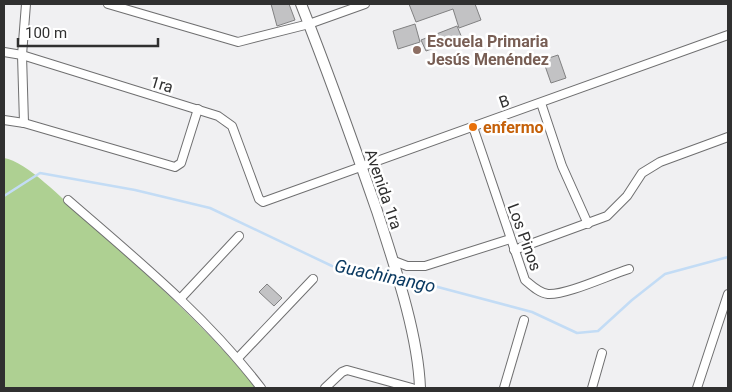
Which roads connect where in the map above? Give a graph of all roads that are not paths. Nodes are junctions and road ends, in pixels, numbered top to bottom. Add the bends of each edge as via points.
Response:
1 (26, 4) edge
2 (108, 4) edge
3 (302, 4) edge
4 (365, 4) edge
5 (309, 24) junction
6 (728, 36) edge
7 (4, 52) edge
8 (22, 55) junction
9 (541, 103) junction
10 (198, 109) junction
11 (4, 120) edge
12 (24, 123) junction
13 (473, 127) junction
14 (728, 137) edge
15 (362, 167) junction
16 (68, 200) dead end
17 (260, 202) joint
18 (588, 224) junction
19 (239, 236) dead end
20 (510, 239) junction
21 (514, 250) junction
22 (395, 265) junction
23 (629, 269) dead end
24 (313, 279) dead end
25 (728, 294) edge
26 (180, 298) junction
27 (524, 320) dead end
28 (602, 353) dead end
29 (238, 358) junction
30 (261, 388) edge
31 (325, 388) edge
32 (412, 388) edge
33 (420, 388) edge
34 (504, 388) edge
35 (592, 388) edge
36 (697, 388) edge

1 - 8 street
2 - 5 street via 238,42
3 - 5 street, Avenida 1ra
4 - 5 street
5 - 15 street, Avenida 1ra
6 - 9 street, B
7 - 8 street, 1ra
8 - 10 street, 1ra
8 - 12 street
9 - 13 street, B
9 - 18 street via 562,166
10 - 12 street via 181,163 175,167
10 - 17 street, 1ra via 218,116 232,126
11 - 12 street
13 - 15 street, B
13 - 20 street, Los Pinos
14 - 18 street via 660,162 642,173 616,210
15 - 17 street, B
15 - 22 street, Avenida 1ra
16 - 26 street
18 - 21 street
19 - 26 street
20 - 21 street, Los Pinos
20 - 22 street via 425,266
21 - 23 street, Los Pinos via 525,280 546,294
22 - 33 street, Avenida 1ra via 420,370
24 - 29 street
25 - 36 street
26 - 29 street
27 - 34 street
28 - 35 street
29 - 30 street
31 - 32 street via 348,370

